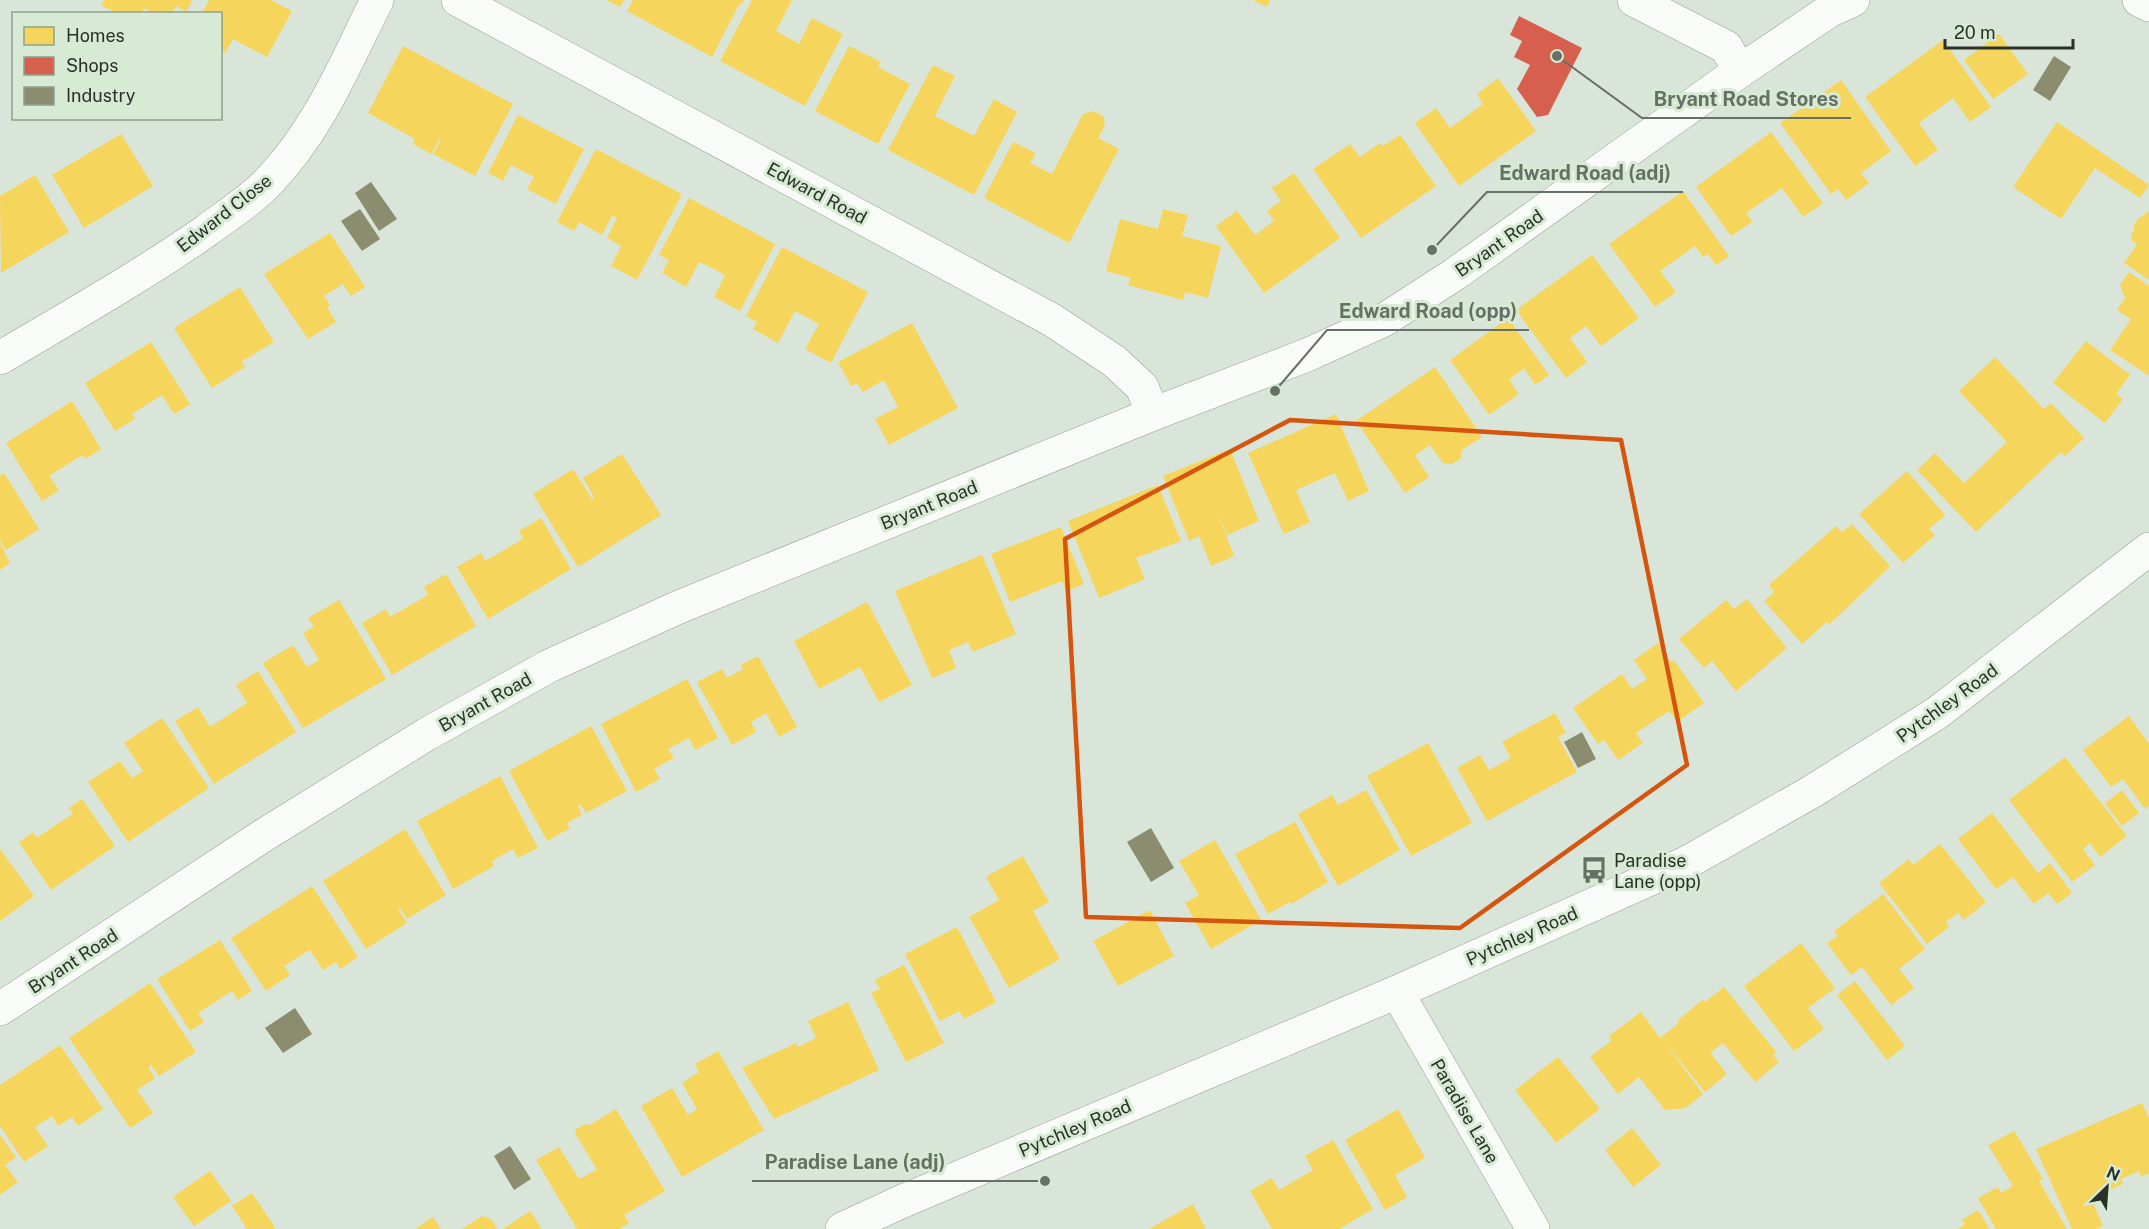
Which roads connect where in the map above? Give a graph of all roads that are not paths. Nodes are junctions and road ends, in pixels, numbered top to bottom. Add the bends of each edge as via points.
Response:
1 (377, 0) edge
2 (458, 0) edge
3 (1634, 0) edge
4 (1853, 0) edge
5 (2139, 0) edge
6 (2149, 5) edge
7 (1740, 71) junction
8 (0, 358) edge
9 (1153, 414) junction
10 (2149, 549) edge
11 (1397, 993) junction
12 (0, 1009) edge
13 (843, 1229) edge
14 (1533, 1229) edge

1 - 8 street, Edward Close via 323,110 270,181 181,248
2 - 9 street, Edward Road via 1052,320 1114,361 1142,387
3 - 7 street via 1726,47
4 - 7 street, Bryant Road via 1829,11
5 - 6 street
7 - 9 street, Bryant Road via 1384,320 1307,355
9 - 12 street, Bryant Road via 679,607 549,666 427,734 264,835
10 - 11 street, Pytchley Road via 1937,713 1813,791 1686,863
11 - 13 street, Pytchley Road
11 - 14 street, Paradise Lane

